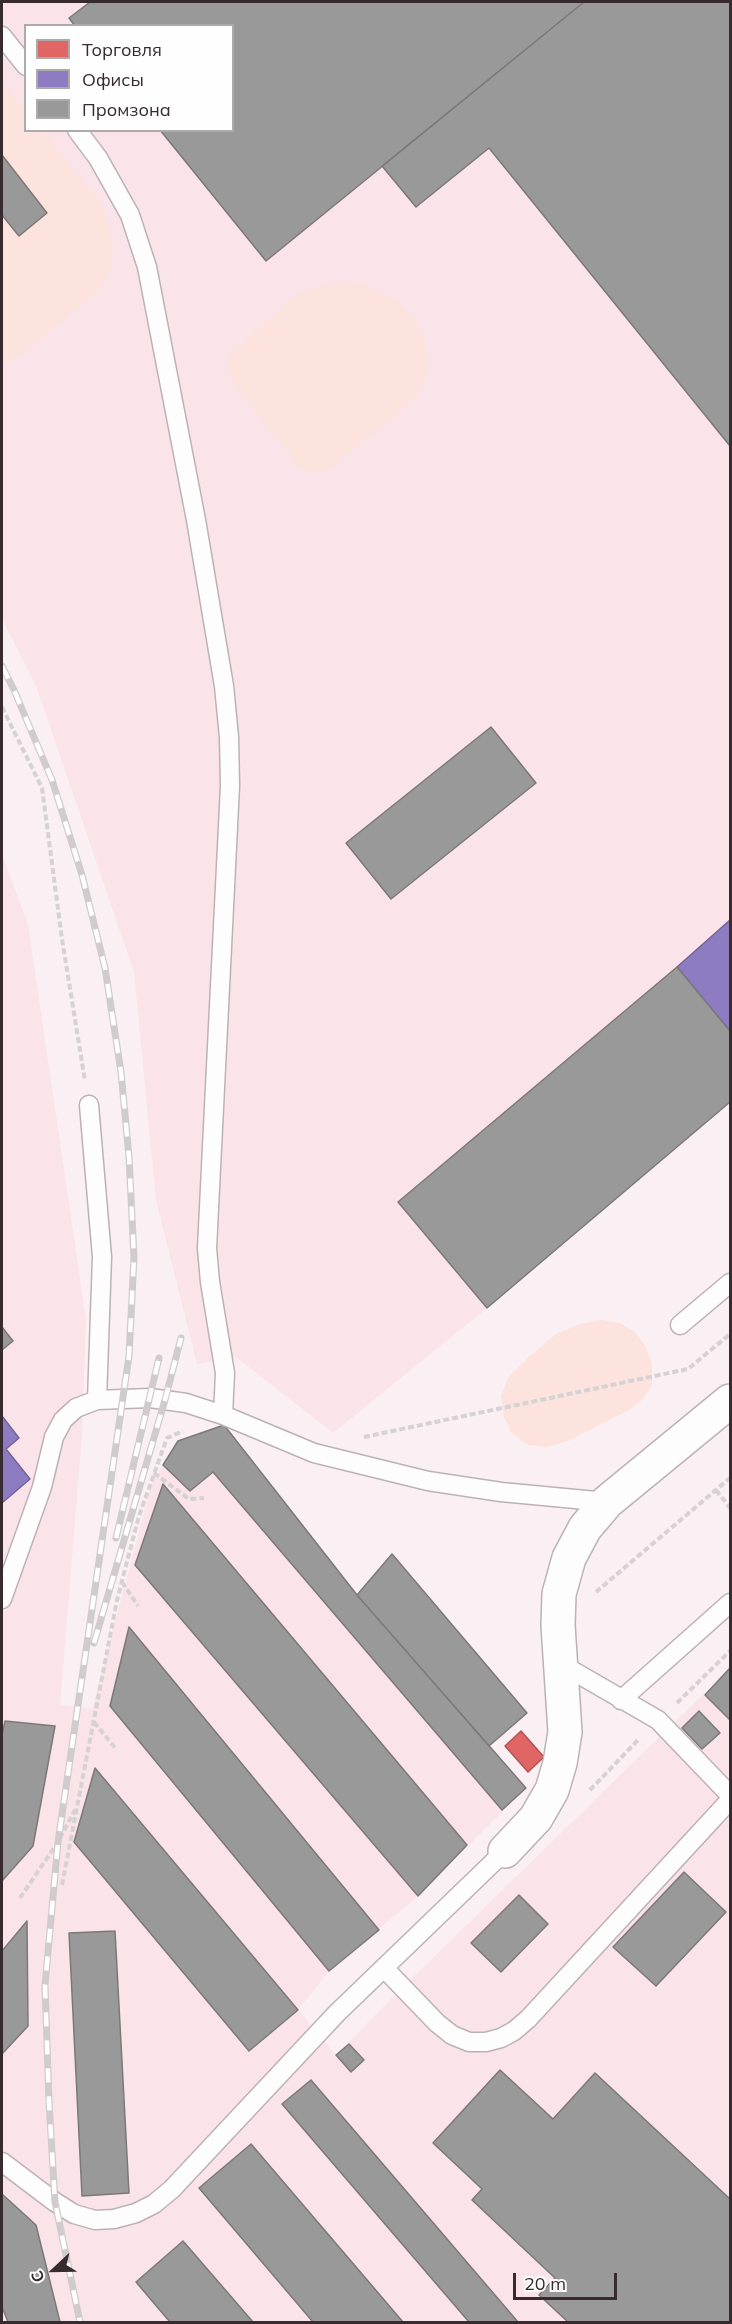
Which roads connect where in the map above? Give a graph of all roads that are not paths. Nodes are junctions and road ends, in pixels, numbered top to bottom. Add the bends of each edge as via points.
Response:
1 (2, 36) edge
2 (24, 64) edge
3 (78, 132) edge
4 (89, 1105) road end
5 (730, 1283) edge
6 (680, 1325) dead end
7 (97, 1400) junction
8 (730, 1401) edge
9 (223, 1414) junction
10 (607, 1502) junction
11 (2, 1599) edge
12 (730, 1603) edge
13 (561, 1664) junction
14 (621, 1700) junction
15 (730, 1796) edge
16 (730, 1800) edge
17 (505, 1851) joint
18 (384, 1968) junction
19 (2, 2162) edge

1 - 2 lane
3 - 9 lane via 117,189 145,258 194,509 230,737 207,1248 225,1373
4 - 7 lane via 102,1257
5 - 6 lane
7 - 9 lane via 150,1398
7 - 11 lane via 76,1408 63,1420 54,1437 42,1487
8 - 10 street
9 - 10 lane via 314,1453 368,1468 501,1492
10 - 13 street via 585,1528 569,1558 559,1594
12 - 14 lane
13 - 14 lane
13 - 17 street via 565,1732 552,1790 536,1818
14 - 15 lane via 658,1720
16 - 18 lane via 528,2019 501,2038 469,2042 452,2035
17 - 18 lane
18 - 19 lane via 172,2189 136,2213 95,2220 74,2214

